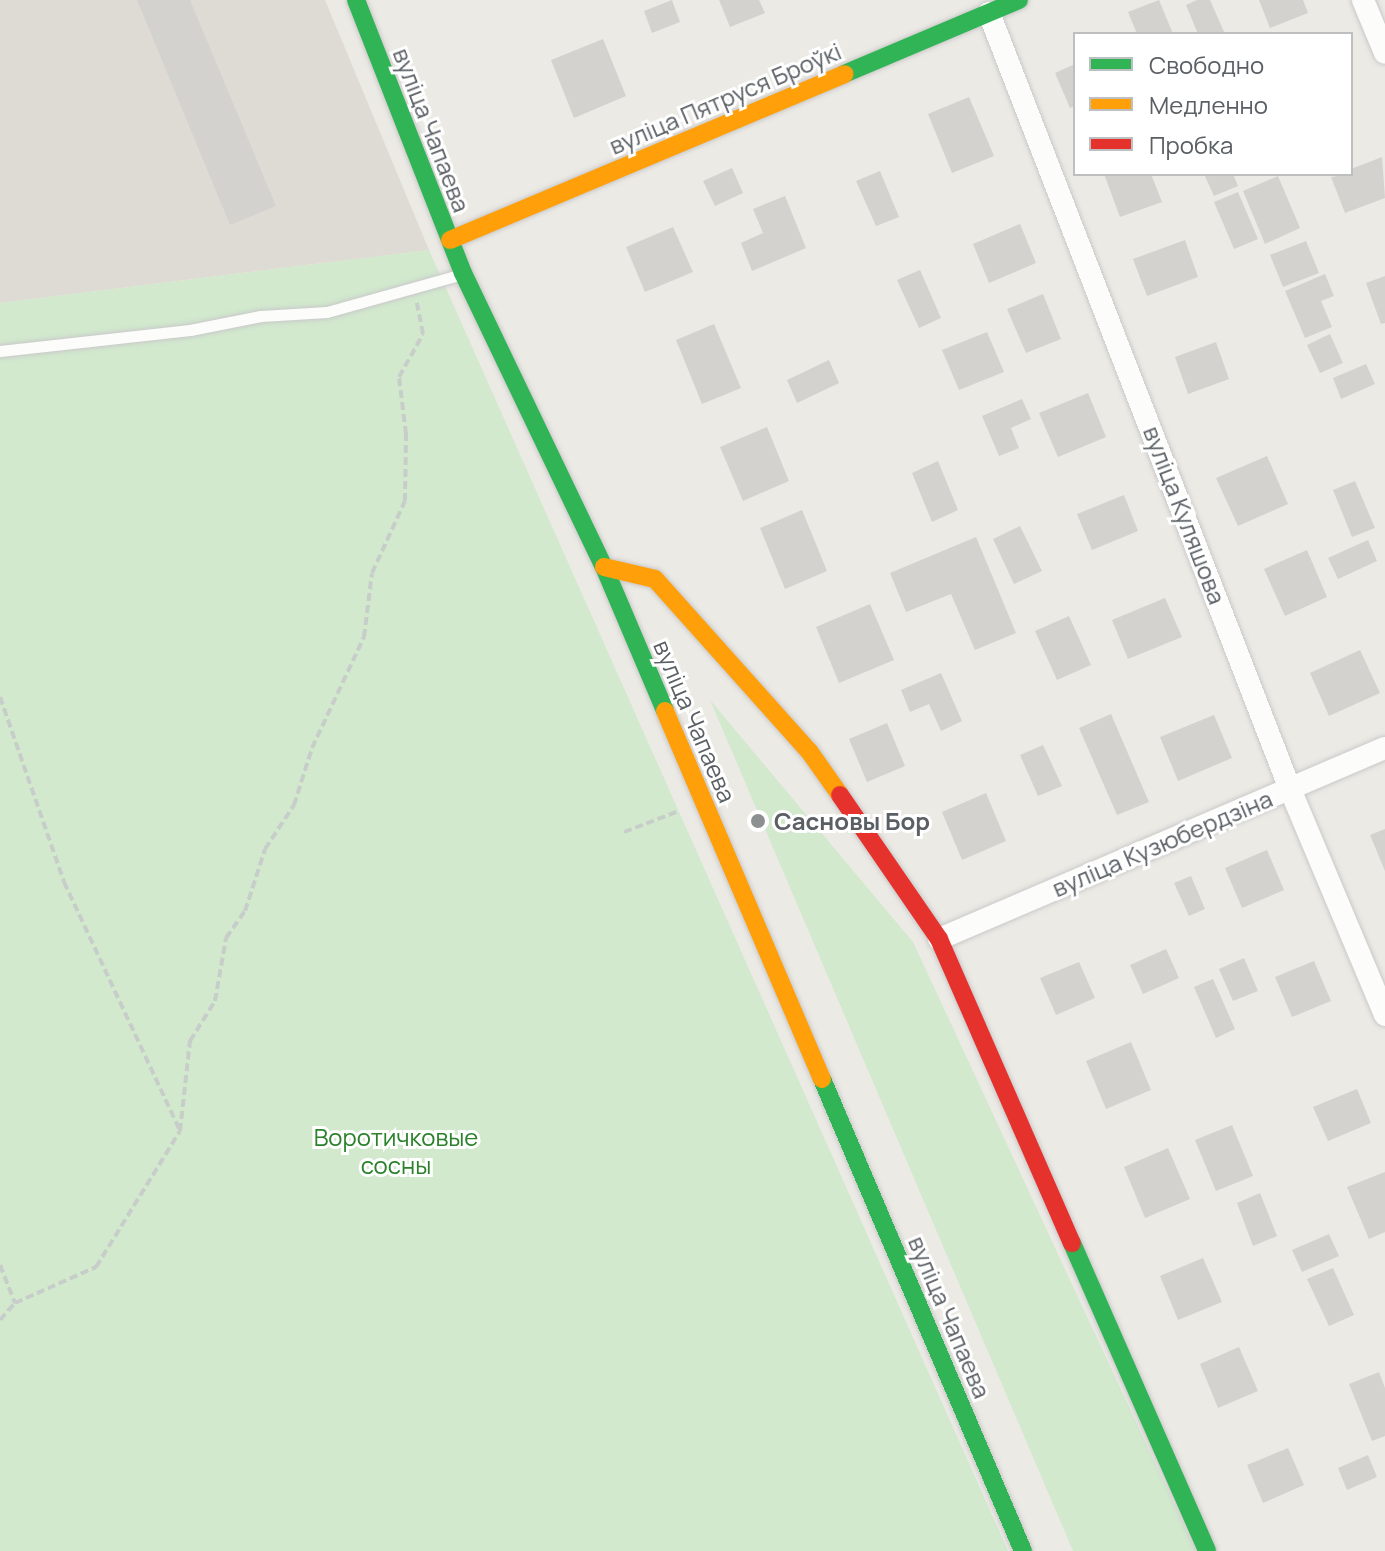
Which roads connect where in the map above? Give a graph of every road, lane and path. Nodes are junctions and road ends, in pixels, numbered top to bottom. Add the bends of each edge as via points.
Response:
1 (356, 0) edge
2 (1019, 0) edge
3 (1363, 0) edge
4 (989, 13) junction
5 (1385, 53) edge
6 (450, 240) junction
7 (463, 273) junction
8 (413, 289) junction
9 (0, 351) edge
10 (604, 567) junction
11 (0, 697) edge
12 (1385, 748) edge
13 (1290, 789) junction
14 (704, 802) junction
15 (624, 832) dead end
16 (939, 939) junction
17 (1385, 1015) edge
18 (180, 1131) junction
19 (0, 1265) edge
20 (15, 1303) junction
21 (0, 1320) edge
22 (1023, 1551) edge
23 (1207, 1551) edge

1 - 6 street, вуліца Чапаева
2 - 4 street, вуліца Пятруся Броўкі
3 - 5 street
4 - 6 street, вуліца Пятруся Броўкі
4 - 13 street, вуліца Куляшова
6 - 7 street, вуліца Чапаева
7 - 8 lane
7 - 10 street, вуліца Чапаева
8 - 9 lane via 327,312
8 - 18 path via 423,334 399,377 406,434 405,501 372,573 364,637 312,748 294,805 265,849 245,911 226,938 215,1001 190,1041
10 - 14 street, вуліца Чапаева
10 - 16 street via 655,579 665,590 809,751
11 - 18 path via 64,882
12 - 13 street, вуліца Кузюбердзіна
13 - 16 street, вуліца Кузюбердзіна
13 - 17 street, вуліца Куляшова
14 - 15 path
14 - 22 street, вуліца Чапаева
16 - 23 street
18 - 20 path via 96,1267
19 - 20 path
20 - 21 path

